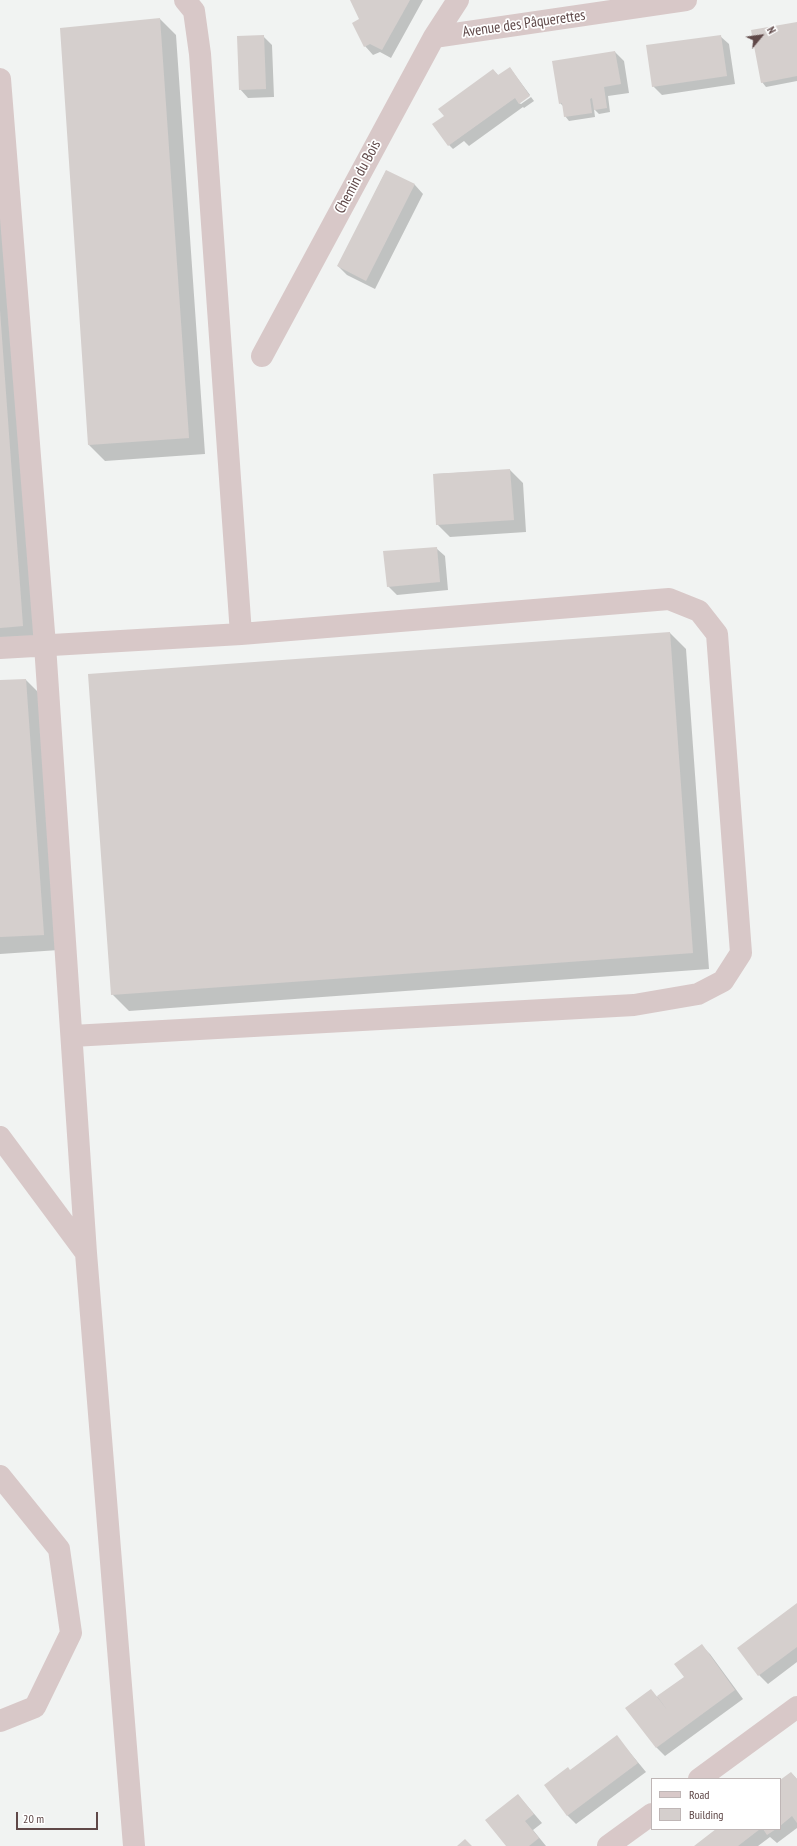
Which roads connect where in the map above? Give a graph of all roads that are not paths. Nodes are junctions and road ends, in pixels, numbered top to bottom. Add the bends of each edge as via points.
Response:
1 (185, 0) edge
2 (458, 0) edge
3 (686, 0) edge
4 (434, 37) junction
5 (0, 79) edge
6 (262, 356) dead end
7 (241, 634) junction
8 (44, 645) junction
9 (0, 648) edge
10 (72, 1036) junction
11 (0, 1137) edge
12 (86, 1254) junction
13 (0, 1476) edge
14 (797, 1707) edge
15 (0, 1721) edge
16 (700, 1778) edge
17 (651, 1815) edge
18 (134, 1846) edge
19 (608, 1846) edge

1 - 7 street via 194,11 200,54
2 - 4 street, Chemin du Bois
3 - 4 street, Avenue des Pâquerettes
4 - 6 street, Chemin du Bois
5 - 8 street
7 - 8 street
7 - 10 street via 669,599 699,611 717,634 741,953 723,981 698,994 634,1005
8 - 9 street
8 - 10 street
10 - 12 street
11 - 12 street
12 - 18 street
13 - 15 street via 59,1549 70,1633 35,1707
14 - 16 street
17 - 19 street

